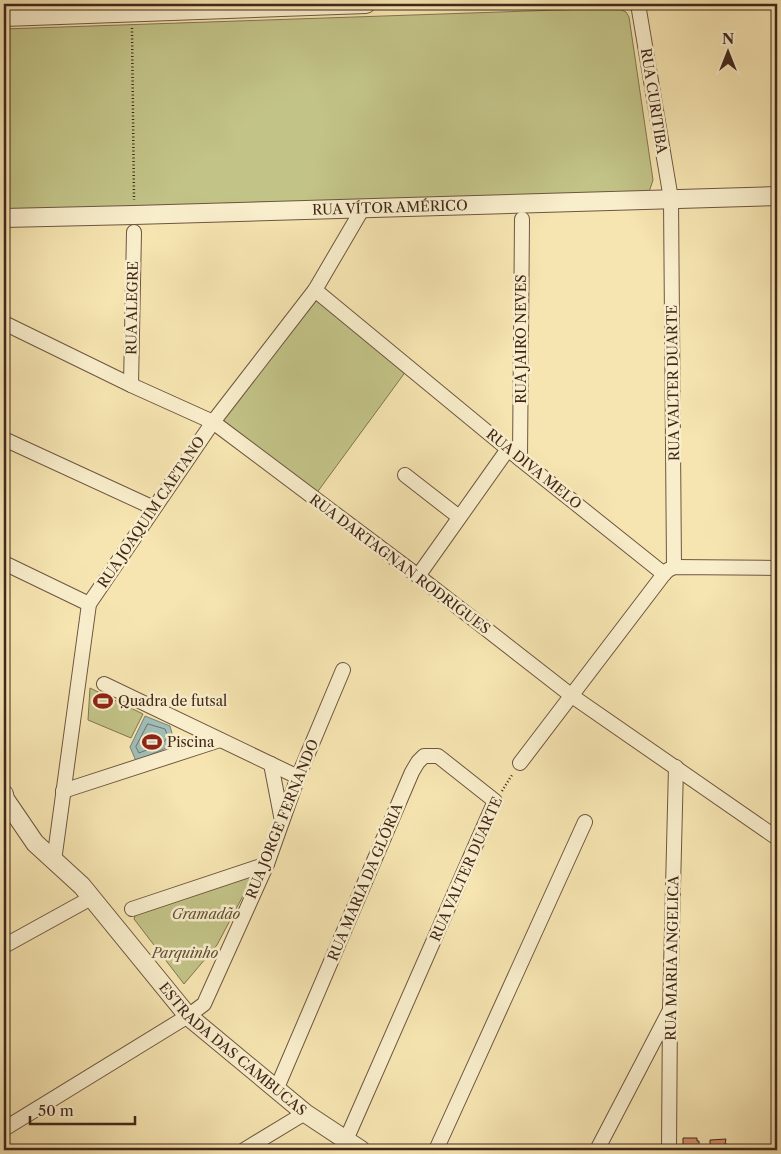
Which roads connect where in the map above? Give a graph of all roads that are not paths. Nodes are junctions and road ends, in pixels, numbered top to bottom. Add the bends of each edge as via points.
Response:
1 (325, 4) edge
2 (366, 4) edge
3 (638, 4) edge
4 (4, 17) edge
5 (777, 196) edge
6 (671, 199) junction
7 (363, 208) junction
8 (4, 218) edge
9 (522, 220) dead end
10 (134, 223) junction
11 (315, 290) junction
12 (4, 323) edge
13 (131, 386) junction
14 (213, 422) junction
15 (4, 439) edge
16 (508, 449) junction
17 (520, 459) junction
18 (405, 475) dead end
19 (154, 508) junction
20 (459, 517) junction
21 (4, 563) edge
22 (777, 568) edge
23 (669, 571) junction
24 (418, 576) junction
25 (89, 604) junction
26 (343, 670) dead end
27 (104, 684) dead end
28 (572, 696) junction
29 (220, 740) junction
30 (520, 763) road end
31 (270, 764) junction
32 (676, 767) junction
33 (298, 777) junction
34 (63, 791) junction
35 (4, 794) edge
36 (495, 801) joint
37 (282, 821) junction
38 (585, 822) dead end
39 (777, 838) edge
40 (54, 861) junction
41 (267, 864) junction
42 (91, 898) junction
43 (132, 909) dead end
44 (4, 946) edge
45 (670, 1009) junction
46 (188, 1016) junction
47 (276, 1090) junction
48 (304, 1113) junction
49 (4, 1129) edge
50 (346, 1140) junction
51 (244, 1150) edge
52 (361, 1150) edge
53 (436, 1150) edge
54 (597, 1150) edge
55 (669, 1150) edge

1 - 2 street
1 - 4 street
3 - 6 street, RUA CURITIBA
5 - 6 street, RUA VÍTOR AMÉRICO
6 - 7 street, RUA VÍTOR AMÉRICO
6 - 23 street, RUA VALTER DUARTE
7 - 10 street, RUA VÍTOR AMÉRICO
7 - 11 street, RUA JOAQUIM CAETANO
8 - 10 street, RUA VÍTOR AMÉRICO
9 - 17 street, RUA JAIRO NEVES
10 - 13 street, RUA ALEGRE
11 - 14 street, RUA JOAQUIM CAETANO
11 - 16 street, RUA DIVA MELO
12 - 13 street, RUA DARTAGNAN RODRIGUES
13 - 14 street, RUA DARTAGNAN RODRIGUES
14 - 19 street, RUA JOAQUIM CAETANO
14 - 24 street, RUA DARTAGNAN RODRIGUES
15 - 19 street
16 - 17 street, RUA DIVA MELO
16 - 20 street
17 - 23 street, RUA DIVA MELO
18 - 20 street
19 - 25 street, RUA JOAQUIM CAETANO
20 - 24 street
21 - 25 street
22 - 23 street
23 - 28 street
24 - 28 street, RUA DARTAGNAN RODRIGUES
25 - 34 street, RUA JOAQUIM CAETANO
26 - 33 street, RUA JORGE FERNANDO
27 - 29 street
28 - 30 street
28 - 32 street, RUA DARTAGNAN RODRIGUES
29 - 31 street
29 - 34 street
31 - 33 street
31 - 37 street
32 - 39 street, RUA DARTAGNAN RODRIGUES
32 - 45 street, RUA MARIA ANGELICA
33 - 37 street, RUA JORGE FERNANDO
34 - 40 street, RUA JOAQUIM CAETANO
35 - 40 street, ESTRADA DAS CAMBUCAS via 35,843
36 - 47 street, RUA MARIA DA GLÓRIA via 438,756 424,756 418,762
36 - 50 street, RUA VALTER DUARTE
37 - 41 street, RUA JORGE FERNANDO
38 - 53 street
40 - 42 street, ESTRADA DAS CAMBUCAS
41 - 43 street
41 - 46 street, RUA JORGE FERNANDO via 204,1004
42 - 44 street
42 - 46 street, ESTRADA DAS CAMBUCAS
45 - 54 street
45 - 55 street, RUA MARIA ANGELICA
46 - 47 street, ESTRADA DAS CAMBUCAS
46 - 49 street, RUA JORGE FERNANDO
47 - 48 street, ESTRADA DAS CAMBUCAS
48 - 50 street, ESTRADA DAS CAMBUCAS
48 - 51 street
50 - 52 street, ESTRADA DAS CAMBUCAS

